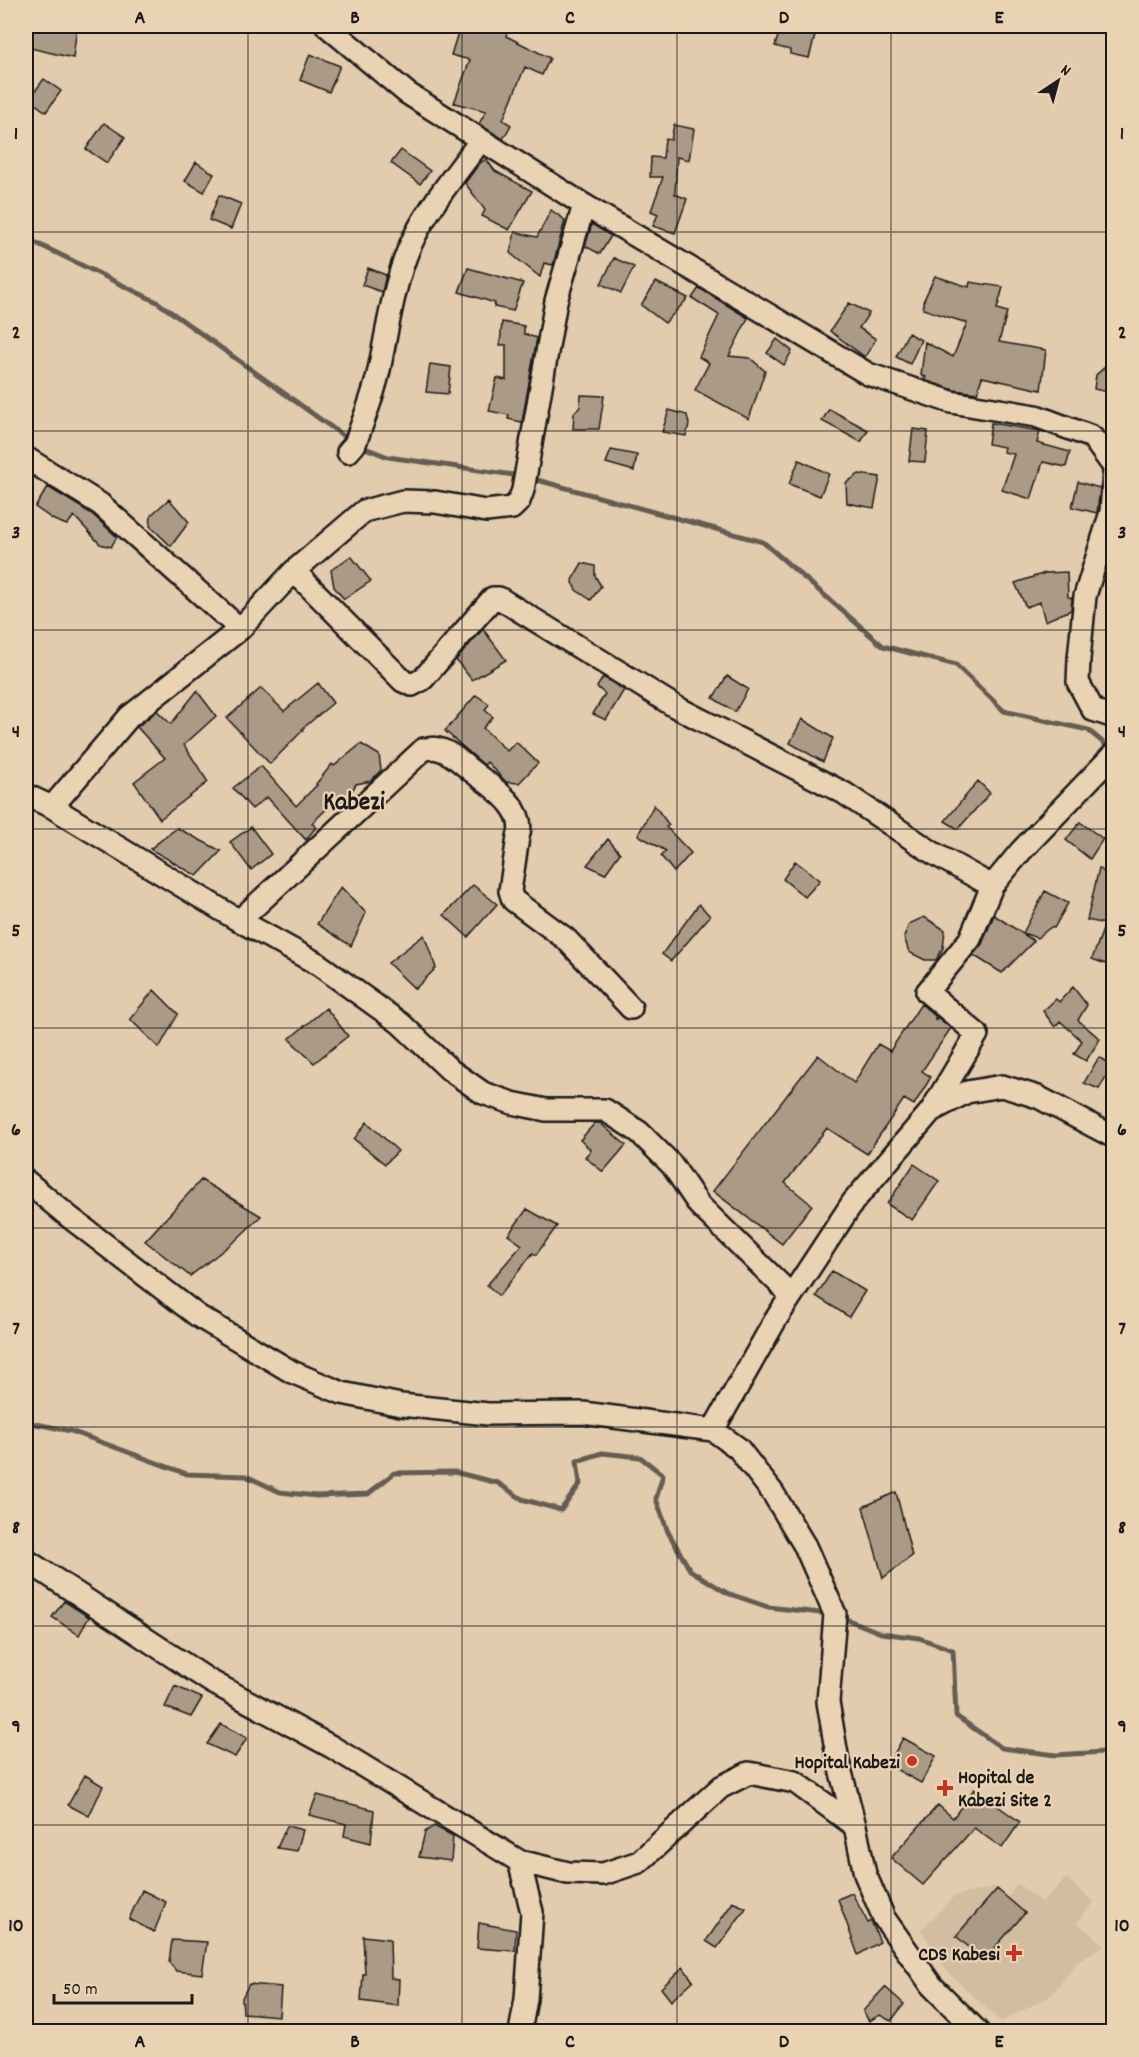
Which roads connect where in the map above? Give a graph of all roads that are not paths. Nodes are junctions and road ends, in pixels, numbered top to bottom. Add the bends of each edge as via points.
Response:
1 (327, 26) edge
2 (481, 140) junction
3 (584, 205) junction
4 (348, 452) dead end
5 (26, 458) edge
6 (1113, 469) edge
7 (294, 571) junction
8 (240, 629) junction
9 (1113, 717) edge
10 (1113, 754) edge
11 (26, 795) edge
12 (52, 807) junction
13 (992, 886) junction
14 (240, 921) junction
15 (631, 1008) dead end
16 (931, 1111) junction
17 (1113, 1137) edge
18 (26, 1181) edge
19 (791, 1295) junction
20 (713, 1430) junction
21 (26, 1560) edge
22 (855, 1826) junction
23 (519, 1861) junction
24 (520, 2031) edge
25 (978, 2031) edge

1 - 2 street via 407,93
2 - 3 street
2 - 4 street via 410,247 379,370 355,444
3 - 6 street via 868,374 951,402 1036,416 1092,437
3 - 7 street via 556,301 523,490 516,505 486,510 403,501 364,511
5 - 8 street via 100,504
6 - 9 street via 1110,512 1085,596 1078,682 1093,710
7 - 8 street
7 - 13 street via 403,681 412,685 423,679 493,598 499,598 676,707 844,793 933,853
8 - 12 street via 129,717
10 - 13 street
11 - 12 street
12 - 14 street
13 - 16 street via 970,939 927,992 977,1034
14 - 15 street via 424,749 436,748 506,798 516,814 521,829 510,891 513,900 566,939
14 - 19 street via 318,964 400,1023 450,1070 483,1093 546,1110 605,1110 639,1132 672,1165 699,1205
16 - 17 street via 967,1092 1002,1086 1038,1097
16 - 19 street via 853,1202
18 - 20 street via 198,1316 292,1372 342,1393 401,1405 488,1414 583,1413
19 - 20 street
20 - 22 street via 738,1448 773,1493 805,1546 835,1614 828,1702
21 - 23 street via 210,1681 332,1747
22 - 23 street via 795,1782 749,1773 721,1787 639,1862 603,1874 568,1873
22 - 25 street via 865,1874 884,1918 932,1986
23 - 24 street via 532,1912

